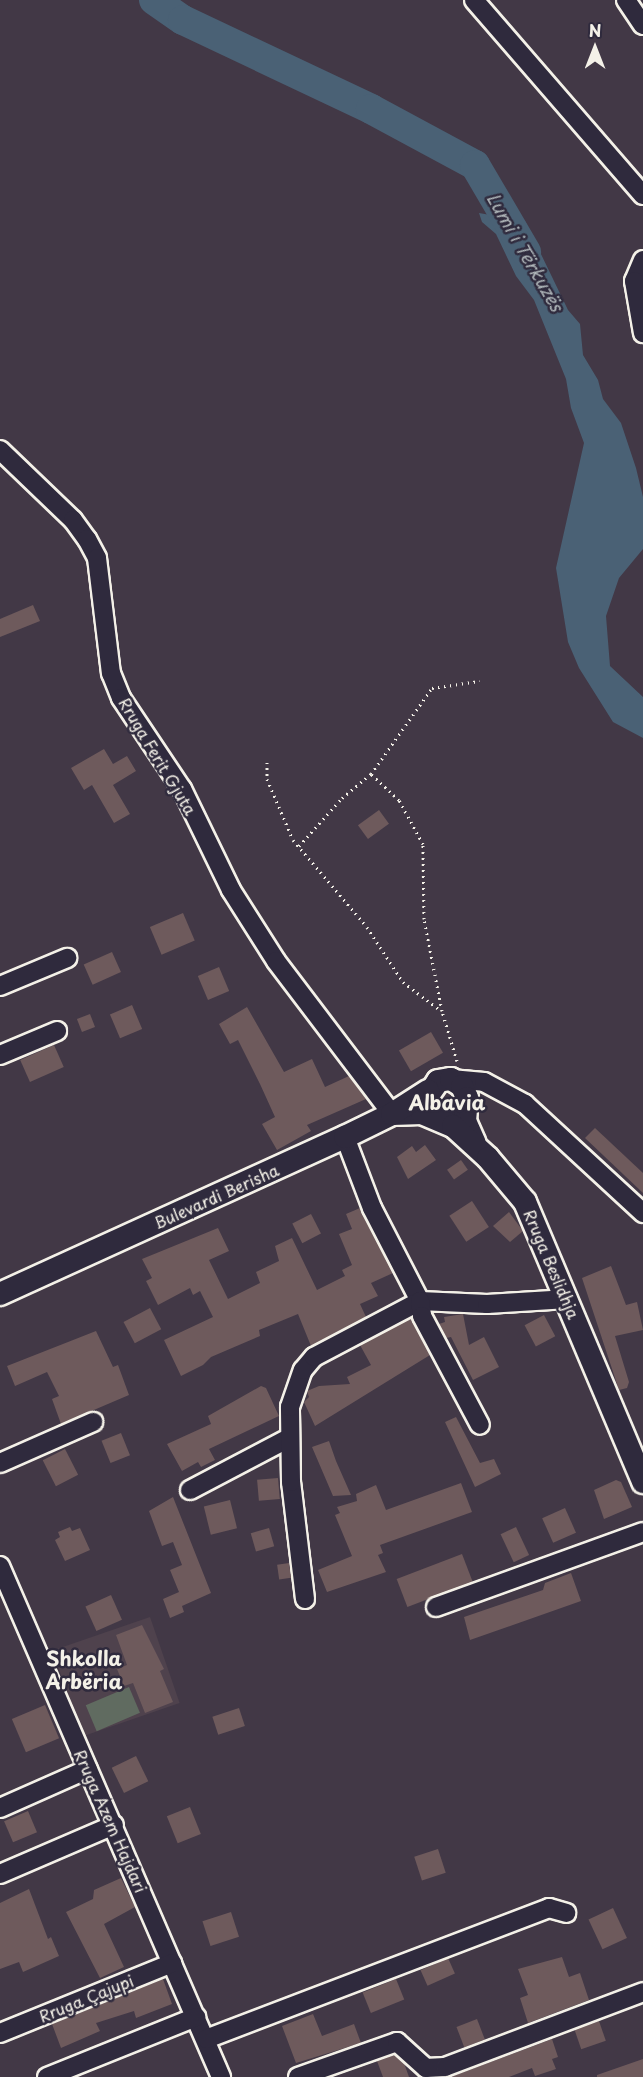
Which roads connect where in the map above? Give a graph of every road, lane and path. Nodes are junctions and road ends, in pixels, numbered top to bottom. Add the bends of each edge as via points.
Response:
1 (474, 0) edge
2 (626, 0) edge
3 (643, 25) edge
4 (643, 195) edge
5 (643, 260) edge
6 (643, 333) edge
7 (0, 450) edge
8 (479, 681) dead end
9 (267, 762) dead end
10 (370, 774) junction
11 (299, 846) junction
12 (67, 958) dead end
13 (0, 986) edge
14 (442, 1011) junction
15 (57, 1031) dead end
16 (0, 1055) edge
17 (451, 1079) junction
18 (428, 1091) junction
19 (525, 1104) junction
20 (466, 1105) junction
21 (392, 1114) junction
22 (439, 1118) junction
23 (345, 1137) junction
24 (477, 1147) junction
25 (643, 1213) edge
26 (0, 1294) edge
27 (568, 1299) junction
28 (420, 1301) junction
29 (93, 1422) dead end
30 (480, 1425) dead end
31 (289, 1438) junction
32 (0, 1462) edge
33 (643, 1482) edge
34 (190, 1490) dead end
35 (643, 1532) edge
36 (0, 1566) edge
37 (305, 1599) dead end
38 (7, 1601) edge
39 (436, 1607) dead end
40 (88, 1769) junction
41 (0, 1808) edge
42 (114, 1825) junction
43 (0, 1874) edge
44 (567, 1913) dead end
45 (172, 1963) junction
46 (643, 1992) edge
47 (196, 2017) junction
48 (0, 2033) edge
49 (206, 2039) junction
50 (47, 2077) edge
51 (221, 2077) edge
52 (298, 2077) edge

1 - 4 street
2 - 3 street
5 - 6 street via 634,281
7 - 21 street, Rruga Ferit Gjuta via 73,520 87,539 97,558 111,673 121,698 182,789 231,890 276,961
8 - 10 path via 432,688
9 - 11 path via 267,779
10 - 11 path via 342,798
10 - 14 path via 399,800 423,843 424,919
11 - 14 path via 367,927 403,982
12 - 13 street
14 - 17 path via 458,1058
15 - 16 street
17 - 18 main road via 438,1081
17 - 19 street via 484,1082
17 - 20 main road via 465,1092
18 - 21 main road, Bulevardi Berisha
18 - 22 main road via 427,1104
19 - 20 street via 486,1095
19 - 25 street
20 - 22 main road via 453,1118
20 - 24 main road via 465,1121
21 - 22 main road, Rruga Beslidhja via 422,1113
21 - 23 main road, Bulevardi Berisha
22 - 24 main road, Rruga Beslidhja
23 - 26 main road, Bulevardi Berisha
23 - 28 street via 372,1208
24 - 27 main road, Rruga Beslidhja via 525,1202
27 - 28 street via 487,1304
27 - 33 main road, Rruga Beslidhja
28 - 30 street via 422,1316
28 - 31 street via 314,1357 303,1370 293,1396
29 - 32 street
31 - 34 street
31 - 37 street
35 - 39 street
36 - 38 street, Rruga Azem Hajdari
38 - 40 street, Rruga Azem Hajdari
40 - 41 street
40 - 42 street, Rruga Azem Hajdari
42 - 43 street
42 - 45 street, Rruga Azem Hajdari
44 - 49 street via 549,1908
45 - 47 street, Rruga Azem Hajdari
45 - 48 street, Rruga Çajupi
46 - 52 street via 445,2067 426,2068 397,2042
47 - 49 street, Rruga Azem Hajdari
47 - 50 street
49 - 51 street, Rruga Azem Hajdari

